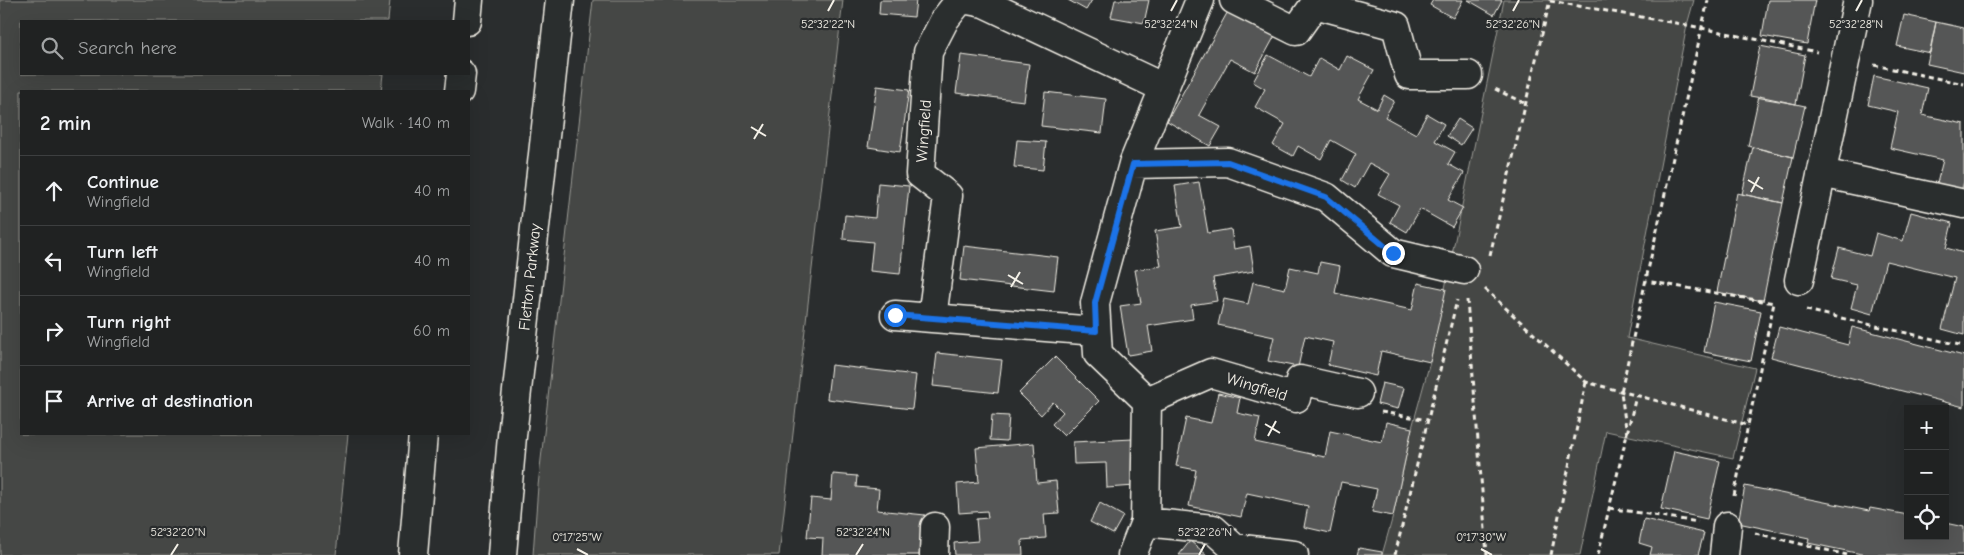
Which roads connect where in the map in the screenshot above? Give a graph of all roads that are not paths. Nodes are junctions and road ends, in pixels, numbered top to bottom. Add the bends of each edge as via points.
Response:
1 (469, 0) edge
2 (560, 0) edge
3 (960, 0) edge
4 (968, 0) edge
5 (1200, 0) edge
6 (1234, 0) edge
7 (1858, 0) edge
8 (467, 20) edge
9 (461, 75) edge
10 (1468, 75) dead end
11 (1164, 88) junction
12 (459, 90) edge
13 (1133, 164) junction
14 (1822, 173) junction
15 (1964, 204) edge
16 (1464, 270) road end
17 (1799, 280) road end
18 (895, 315) dead end
19 (932, 318) junction
20 (1096, 331) junction
21 (1358, 393) road end
22 (1147, 401) junction
23 (423, 435) edge
24 (1145, 522) junction
25 (1728, 526) road end
26 (935, 527) dead end
27 (413, 555) edge
28 (502, 555) edge
29 (934, 555) edge
30 (1132, 555) edge
31 (1294, 555) edge
32 (1724, 555) edge

1 - 8 main road
2 - 28 main road, Fletton Parkway
3 - 19 main road, Wingfield via 928,52 920,174 948,196
4 - 11 main road via 984,3
5 - 11 main road
6 - 10 main road via 1296,30 1315,4 1396,26 1409,75
7 - 14 main road
9 - 12 main road
11 - 13 main road
13 - 16 main road via 1228,162 1326,197 1393,253
13 - 20 main road via 1095,303
14 - 15 main road
14 - 17 main road
18 - 19 main road
19 - 20 main road
20 - 22 main road via 1098,354
21 - 22 main road, Wingfield via 1300,380 1296,398 1211,373
22 - 24 main road
23 - 27 main road
24 - 30 main road
24 - 31 main road via 1213,529 1234,548
25 - 32 main road
26 - 29 main road

